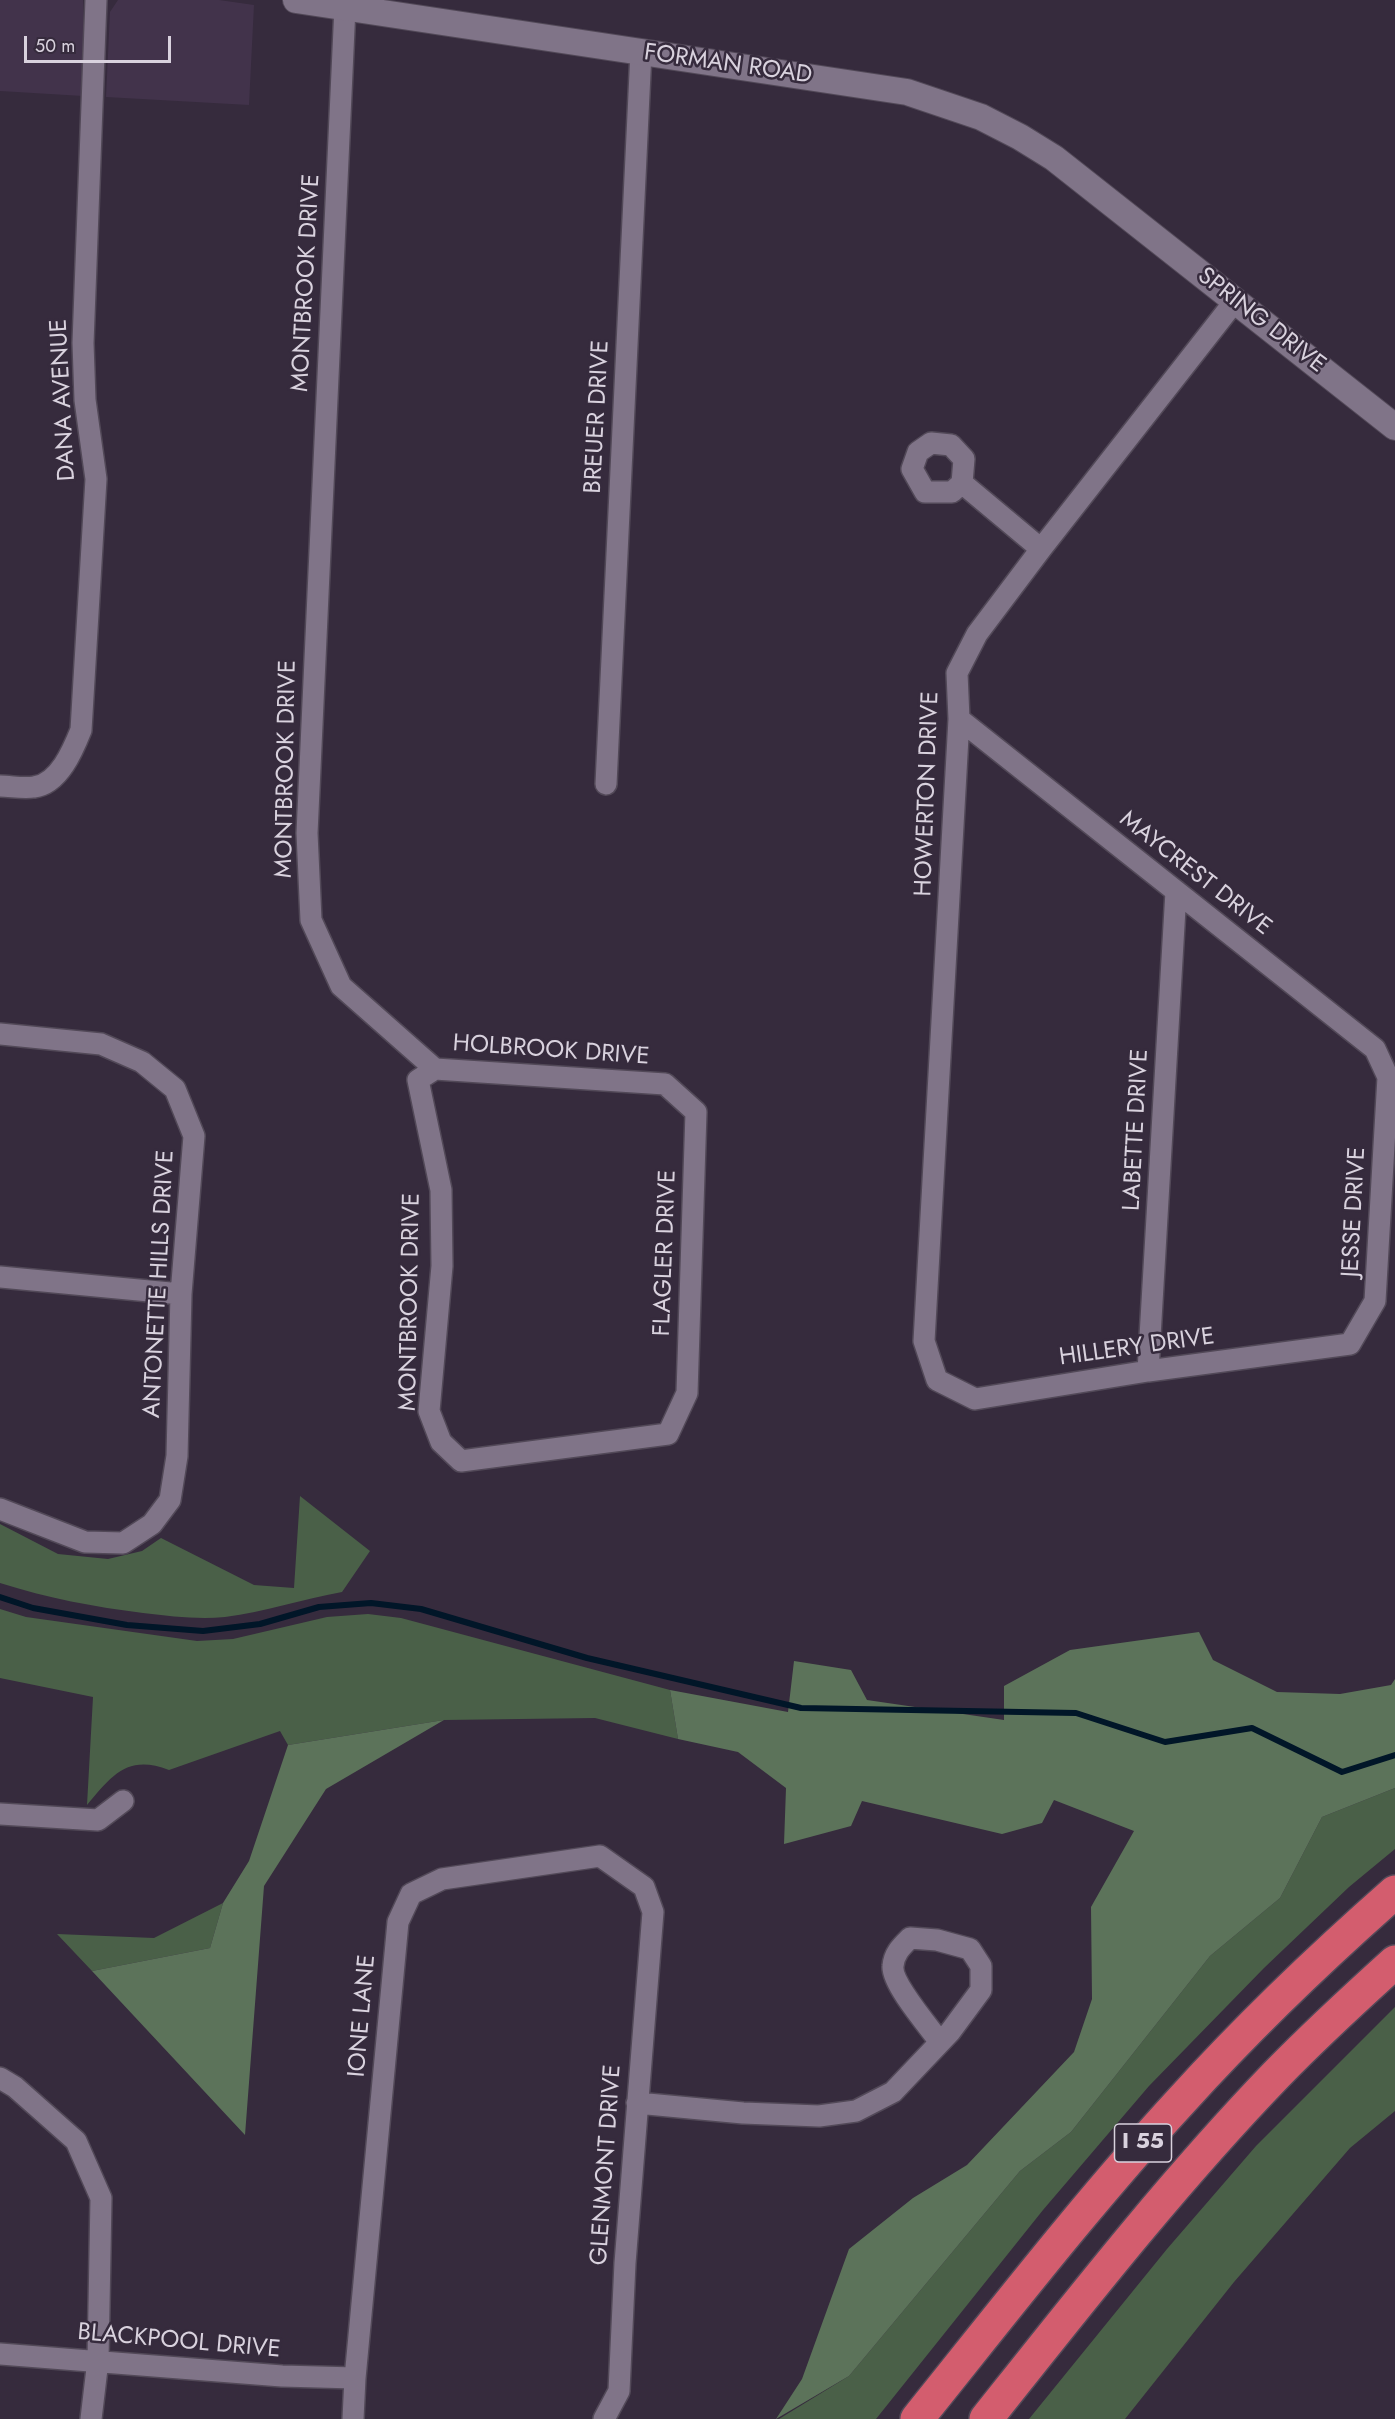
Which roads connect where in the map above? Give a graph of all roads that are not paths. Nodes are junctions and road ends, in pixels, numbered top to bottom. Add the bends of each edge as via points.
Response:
1 (96, 0) edge
2 (296, 0) edge
3 (345, 7) junction
4 (641, 52) junction
5 (1128, 216) joint
6 (1235, 301) junction
7 (1395, 427) edge
8 (962, 483) dead end
9 (1041, 549) junction
10 (959, 719) junction
11 (606, 784) dead end
12 (0, 786) edge
13 (1176, 891) junction
14 (0, 1034) edge
15 (435, 1069) junction
16 (1388, 1077) joint
17 (665, 1084) joint
18 (0, 1277) edge
19 (181, 1293) junction
20 (1350, 1344) joint
21 (1148, 1371) junction
22 (937, 1380) joint
23 (668, 1434) joint
24 (0, 1509) edge
25 (123, 1801) dead end
26 (0, 1814) edge
27 (1395, 1892) edge
28 (653, 1912) joint
29 (1395, 1962) edge
30 (940, 2042) junction
31 (0, 2078) edge
32 (637, 2103) junction
33 (0, 2354) edge
34 (98, 2360) junction
35 (355, 2378) junction
36 (92, 2419) edge
37 (353, 2419) edge
38 (604, 2419) edge
39 (917, 2419) edge
40 (986, 2419) edge

1 - 12 street, DANA AVENUE via 83,343 85,400 96,479 81,730 70,760 48,781 36,788
2 - 3 street, FORMAN ROAD
3 - 4 street, FORMAN ROAD
3 - 15 street, MONTBROOK DRIVE via 306,833 311,920 341,986
4 - 5 street, FORMAN ROAD via 907,92 944,103 1020,137 1054,158
4 - 11 street, BREUER DRIVE
5 - 6 street, SPRING DRIVE
6 - 7 street, SPRING DRIVE
6 - 9 street, HOWERTON DRIVE
8 - 9 street
9 - 10 street, HOWERTON DRIVE via 977,634 957,673
10 - 13 street, MAYCREST DRIVE
10 - 22 street, HOWERTON DRIVE via 924,1341
13 - 16 street, MAYCREST DRIVE via 1375,1049
13 - 21 street, LABETTE DRIVE
14 - 19 street, ANTONETTE HILLS DRIVE via 101,1044 142,1062 175,1089 194,1136
15 - 17 street, HOLBROOK DRIVE
15 - 23 street, MONTBROOK DRIVE via 418,1080 441,1190 442,1266 429,1411 441,1442 461,1461
16 - 20 street, JESSE DRIVE via 1375,1301
17 - 23 street, FLAGLER DRIVE via 696,1112 687,1393
18 - 19 street
19 - 24 street, ANTONETTE HILLS DRIVE via 177,1456 170,1500 152,1524 123,1543 86,1542
20 - 21 street, HILLERY DRIVE
21 - 22 street, HILLERY DRIVE via 975,1399
25 - 26 street via 98,1820
27 - 39 highway, I 55 via 1329,1951 1181,2100 1109,2182
28 - 32 street, GLENMONT DRIVE
28 - 35 street, IONE LANE via 644,1887 600,1856 442,1880 411,1894 398,1922
29 - 40 highway, I 55 via 1276,2076 1200,2158
30 - 30 street via 981,1990 981,1966 970,1948 910,1938 899,1948 893,1966 896,1979
30 - 32 street via 893,2092 856,2112 819,2116 743,2113
31 - 34 street via 76,2141 100,2198
32 - 38 street, GLENMONT DRIVE via 619,2391
33 - 34 street, BLACKPOOL DRIVE
34 - 35 street, BLACKPOOL DRIVE via 282,2376
34 - 36 street
35 - 37 street, IONE LANE

